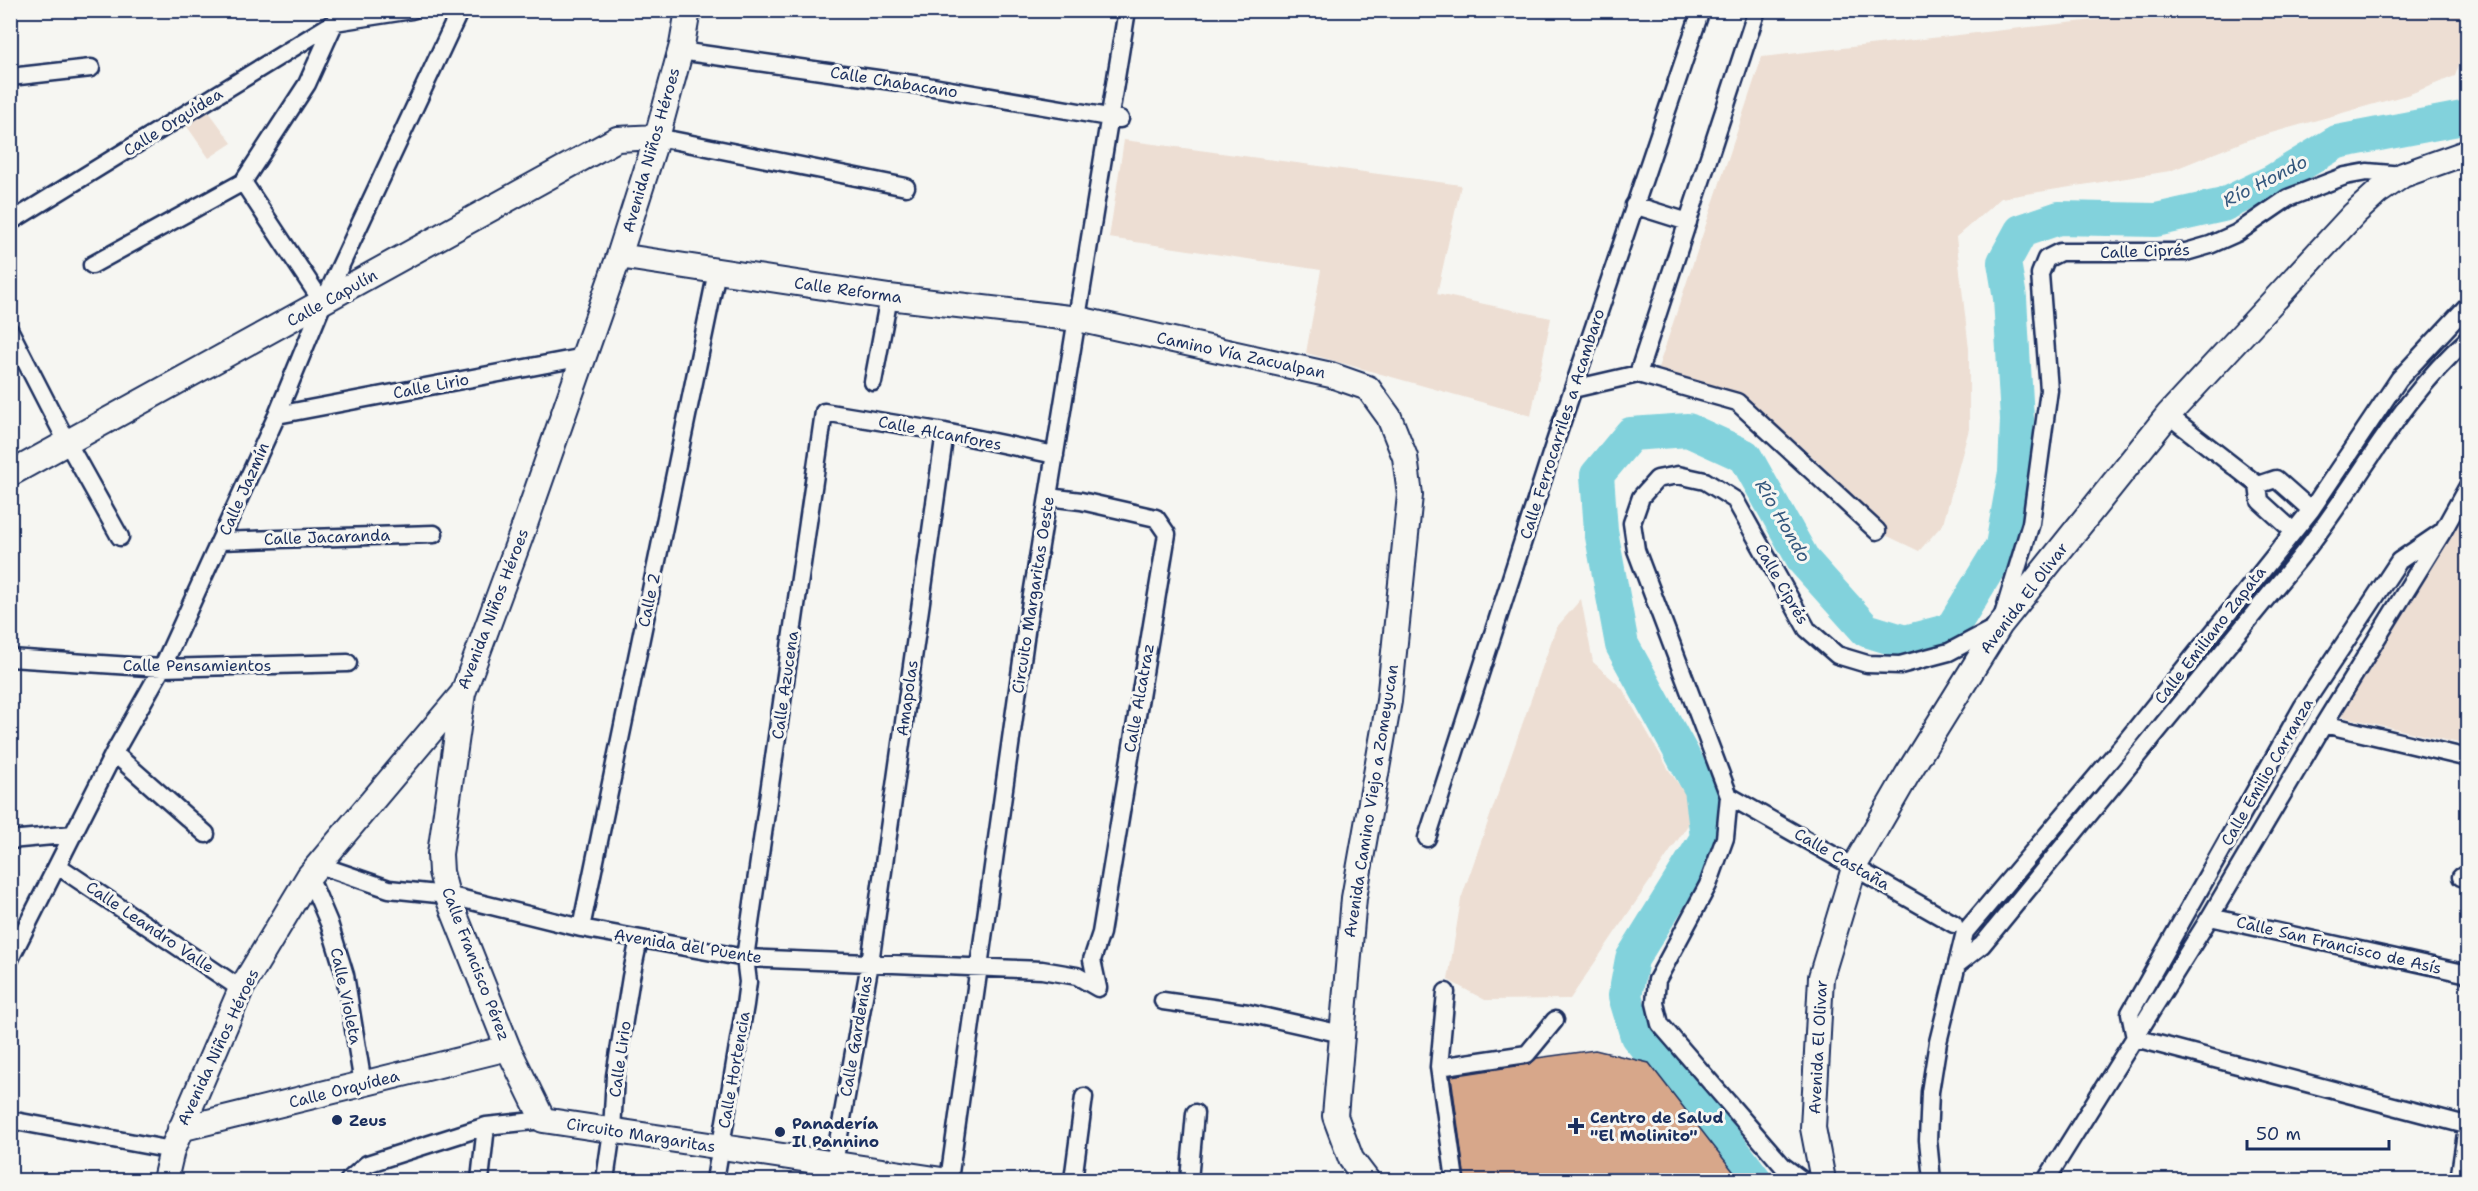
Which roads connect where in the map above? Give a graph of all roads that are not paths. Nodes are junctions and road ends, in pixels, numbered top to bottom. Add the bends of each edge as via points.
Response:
1 (412, 10) edge
2 (459, 10) edge
3 (688, 10) edge
4 (1127, 10) edge
5 (1701, 10) edge
6 (1757, 10) edge
7 (335, 22) junction
8 (680, 51) junction
9 (91, 68) dead end
10 (10, 77) edge
11 (1114, 118) junction
12 (657, 137) junction
13 (2468, 152) edge
14 (2403, 175) junction
15 (243, 182) junction
16 (906, 187) dead end
17 (1634, 205) junction
18 (10, 222) edge
19 (1688, 222) junction
20 (619, 256) junction
21 (92, 265) dead end
22 (717, 271) junction
23 (889, 297) junction
24 (323, 303) junction
25 (2468, 305) edge
26 (1078, 319) junction
27 (10, 331) edge
28 (2468, 339) edge
29 (584, 357) junction
30 (1638, 374) junction
31 (2399, 379) junction
32 (873, 382) dead end
33 (1573, 389) junction
34 (2418, 389) junction
35 (824, 412) joint
36 (277, 415) junction
37 (2168, 415) junction
38 (1389, 417) joint
39 (945, 432) junction
40 (67, 442) junction
41 (1055, 455) junction
42 (10, 474) edge
43 (2258, 485) junction
44 (2468, 486) edge
45 (1048, 497) junction
46 (2311, 510) junction
47 (1877, 531) dead end
48 (2293, 531) junction
49 (2443, 531) junction
50 (434, 534) dead end
51 (120, 537) dead end
52 (220, 541) junction
53 (2000, 625) junction
54 (10, 658) edge
55 (348, 663) dead end
56 (162, 668) junction
57 (463, 693) junction
58 (2324, 724) junction
59 (114, 753) junction
60 (2468, 758) edge
61 (1729, 796) junction
62 (74, 834) junction
63 (206, 834) dead end
64 (1427, 838) dead end
65 (10, 840) edge
66 (58, 866) junction
67 (1855, 866) junction
68 (314, 871) junction
69 (447, 895) junction
70 (2210, 917) junction
71 (1954, 924) dead end
72 (581, 928) junction
73 (639, 939) junction
74 (745, 958) junction
75 (10, 959) edge
76 (870, 963) junction
77 (1958, 964) junction
78 (979, 968) junction
79 (2468, 974) edge
80 (241, 988) junction
81 (1098, 988) joint
82 (1446, 992) dead end
83 (1163, 1002) dead end
84 (1555, 1020) dead end
85 (1342, 1034) junction
86 (2135, 1038) junction
87 (508, 1048) junction
88 (1439, 1067) junction
89 (363, 1084) junction
90 (1084, 1097) dead end
91 (1195, 1113) dead end
92 (543, 1120) junction
93 (11, 1123) edge
94 (2467, 1123) edge
95 (486, 1126) junction
96 (612, 1131) junction
97 (176, 1139) junction
98 (720, 1147) junction
99 (366, 1172) edge
100 (832, 1172) edge
101 (165, 1180) edge
102 (349, 1180) edge
103 (480, 1180) edge
104 (605, 1180) edge
105 (715, 1180) edge
106 (942, 1180) edge
107 (949, 1180) edge
108 (1073, 1180) edge
109 (1189, 1180) edge
110 (1366, 1180) edge
111 (1455, 1180) edge
112 (1802, 1180) edge
113 (1823, 1180) edge
114 (1932, 1180) edge
115 (2046, 1180) edge
116 (2459, 1180) edge

1 - 7 street
2 - 24 street, Calle Jazmín
3 - 8 street, Avenida Niños Héroes
4 - 11 street, Circuito Margaritas Oeste
5 - 17 street, Calle Ferrocarriles a Acambaro
6 - 19 street
7 - 15 street via 307,84
7 - 18 street, Calle Orquídea
8 - 11 street, Calle Chabacano via 927,86
8 - 12 street, Avenida Niños Héroes
9 - 10 street
11 - 26 street, Circuito Margaritas Oeste
12 - 16 street
12 - 20 street, Avenida Niños Héroes
12 - 24 street, Calle Capulín via 617,139
13 - 14 street, Avenida El Olivar
14 - 37 street, Avenida El Olivar via 2355,214
14 - 53 street, Calle Ciprés via 2367,172 2336,179 2288,198 2210,246 2186,252 2060,252 2046,259 2040,274 2049,390 2031,523
15 - 21 street
15 - 24 street
17 - 19 street
17 - 33 street, Calle Ferrocarriles a Acambaro
19 - 30 street
20 - 22 street, Calle Reforma
20 - 29 street, Avenida Niños Héroes
22 - 23 street, Calle Reforma
22 - 72 street, Calle 2
23 - 26 street, Calle Reforma
23 - 32 street
24 - 36 street, Calle Jazmín
24 - 40 street, Calle Capulín
25 - 31 street, Calle Emiliano Zapata
26 - 38 street, Camino Vía Zacualpan via 1331,375 1368,388
26 - 41 street, Circuito Margaritas Oeste
27 - 40 street
28 - 34 street, Calle Emiliano Zapata
29 - 36 street, Calle Lirio
29 - 57 street, Avenida Niños Héroes
30 - 33 street
30 - 47 street via 1737,402
31 - 34 street
31 - 46 street, Calle Emiliano Zapata
33 - 64 street, Calle Ferrocarriles a Acambaro
34 - 77 street, Calle Emiliano Zapata via 2324,529 1982,945
35 - 39 street, Calle Alcanfores
35 - 74 street, Calle Azucena
36 - 52 street, Calle Jazmín
37 - 43 street
37 - 53 street, Avenida El Olivar
38 - 85 street, Avenida Camino Viejo a Zomeyucan via 1405,457 1410,495 1389,701 1354,898
39 - 41 street, Calle Alcanfores
39 - 76 street, Amapolas
40 - 42 street, Calle Capulín
40 - 51 street
41 - 45 street, Circuito Margaritas Oeste
43 - 46 street via 2277,479
43 - 48 street via 2260,501
44 - 49 street
45 - 78 street, Circuito Margaritas Oeste
45 - 81 street, Calle Alcatraz via 1156,518 1167,534 1101,933 1092,960
46 - 48 street, Calle Emiliano Zapata
48 - 77 street, Calle Emiliano Zapata via 2122,746 1965,932
49 - 58 street
49 - 86 street, Calle Emilio Carranza via 2399,561 2303,706 2130,1013
50 - 52 street, Calle Jacaranda
52 - 56 street, Calle Jazmín
53 - 61 street, Calle Ciprés via 1949,652 1900,665 1867,664 1837,656 1807,629 1735,500 1705,481 1678,475 1657,479 1641,497 1632,523 1636,550
53 - 67 street, Avenida El Olivar
54 - 56 street, Calle Pensamientos
55 - 56 street, Calle Pensamientos
56 - 59 street, Calle Jazmín
57 - 68 street, Avenida Niños Héroes
57 - 69 street, Calle Francisco Pérez via 440,854
58 - 60 street
58 - 70 street
59 - 62 street, Calle Jazmín
59 - 63 street
61 - 67 street, Calle Castaña
61 - 112 street, Calle Ciprés via 1725,838 1708,885 1657,980 1655,1003 1660,1024 1783,1166
62 - 65 street
62 - 66 street, Calle Jazmín
66 - 75 street, Calle Jazmín
66 - 80 street, Calle Leandro Valle
67 - 71 street, Calle Castaña
67 - 113 street, Avenida El Olivar via 1821,977 1813,1128
68 - 69 street, Avenida del Puente via 389,889
68 - 80 street, Avenida Niños Héroes
68 - 89 street, Calle Violeta via 345,975
69 - 72 street, Avenida del Puente
69 - 87 street, Calle Francisco Pérez
70 - 79 street, Calle San Francisco de Asís
70 - 86 street
72 - 73 street, Avenida del Puente
73 - 74 street, Avenida del Puente
73 - 96 street, Calle Lirio via 615,1076
74 - 76 street, Avenida del Puente
74 - 98 street, Calle Hortencia via 745,1005
76 - 78 street, Avenida del Puente
76 - 100 street, Calle Gardenias
77 - 114 street, Calle Emiliano Zapata via 1930,1092 1928,1140
78 - 81 street, Avenida del Puente via 1042,970 1077,976
78 - 107 street, Circuito Margaritas Oeste
80 - 97 street, Avenida Niños Héroes
82 - 88 street
83 - 85 street via 1248,1012
84 - 88 street via 1527,1054
85 - 110 street, Avenida Camino Viejo a Zomeyucan via 1335,1116 1352,1159
86 - 94 street
86 - 115 street
87 - 89 street, Calle Orquídea
87 - 92 street, Calle Francisco Pérez
88 - 111 street
89 - 97 street, Calle Orquídea
90 - 108 street
91 - 109 street
92 - 95 street, Circuito Margaritas
92 - 96 street, Circuito Margaritas
93 - 97 street
94 - 116 street
95 - 99 street, Circuito Margaritas
95 - 103 street
96 - 98 street, Circuito Margaritas
96 - 104 street, Calle Lirio
97 - 101 street, Avenida Niños Héroes
98 - 100 street, Circuito Margaritas
98 - 105 street, Calle Hortencia
99 - 102 street, Circuito Margaritas
100 - 106 street, Circuito Margaritas

